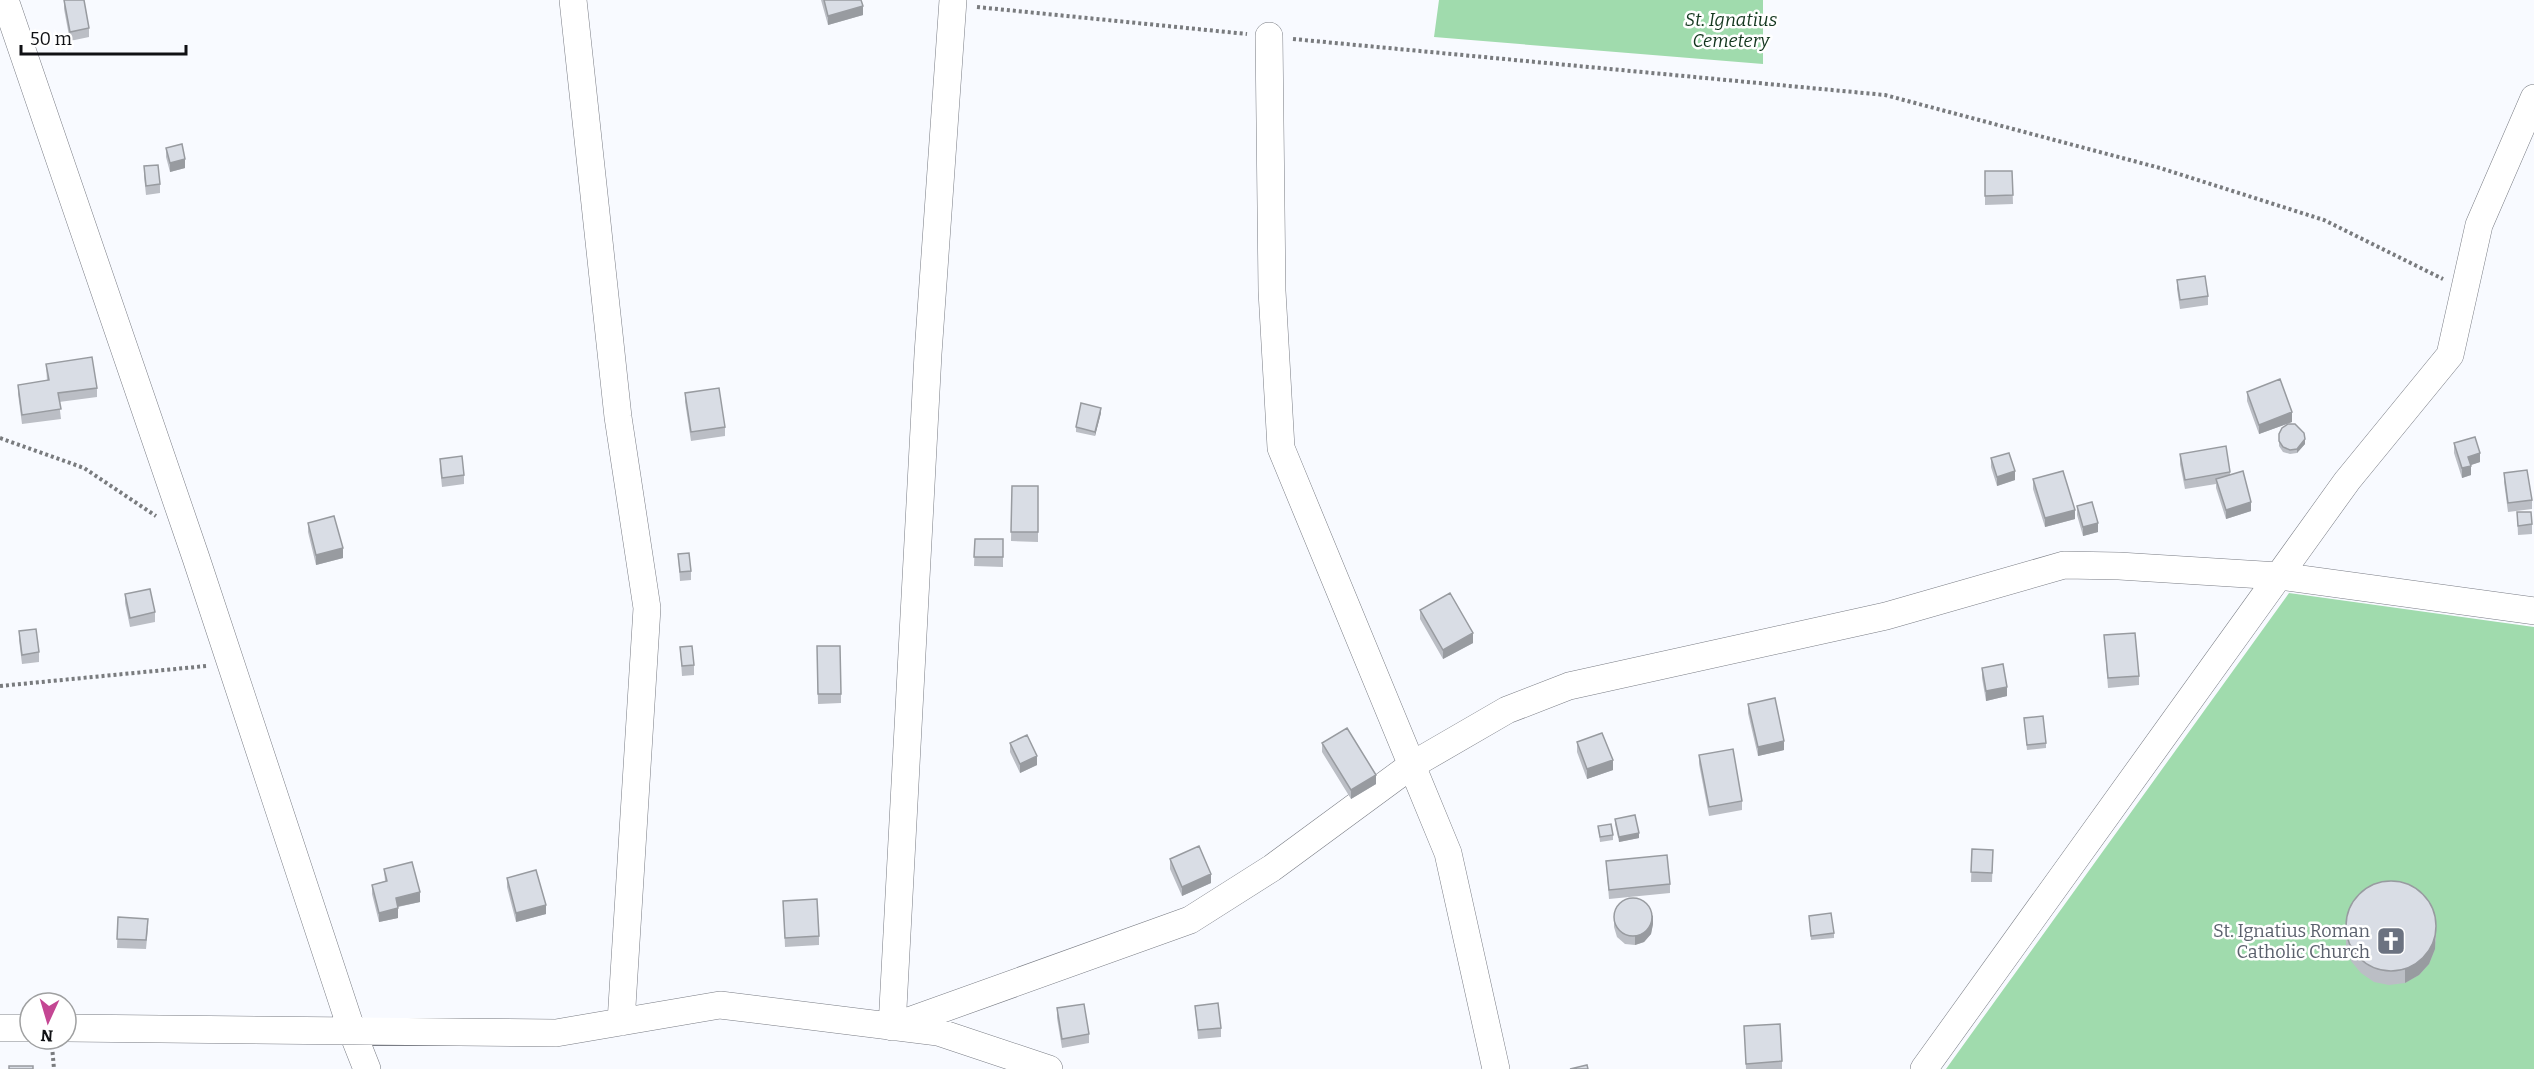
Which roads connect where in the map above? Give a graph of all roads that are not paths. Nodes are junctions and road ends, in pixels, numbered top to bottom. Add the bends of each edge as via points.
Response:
1 (6, 0) edge
2 (573, 0) edge
3 (952, 2) edge
4 (1269, 36) road end
5 (2534, 98) edge
6 (2279, 576) junction
7 (2534, 611) edge
8 (1412, 765) junction
9 (621, 1022) junction
10 (892, 1027) junction
11 (0, 1028) edge
12 (18, 1028) edge
13 (78, 1028) edge
14 (352, 1030) junction
15 (367, 1069) edge
16 (1049, 1069) edge
17 (1496, 1069) edge
18 (1924, 1069) edge

1 - 14 street
2 - 9 street via 618,417 647,608
3 - 10 street via 928,354
4 - 8 street via 1272,291 1281,448
5 - 6 street via 2480,225 2450,355 2347,481
6 - 7 street
6 - 8 street via 2064,565 1886,616 1569,686 1508,710
6 - 18 street
8 - 10 street via 1272,868 1190,920
8 - 17 street via 1448,853
9 - 10 street via 720,1005
9 - 14 street via 556,1033
10 - 16 street via 939,1032
11 - 12 street
13 - 14 street
14 - 15 street

